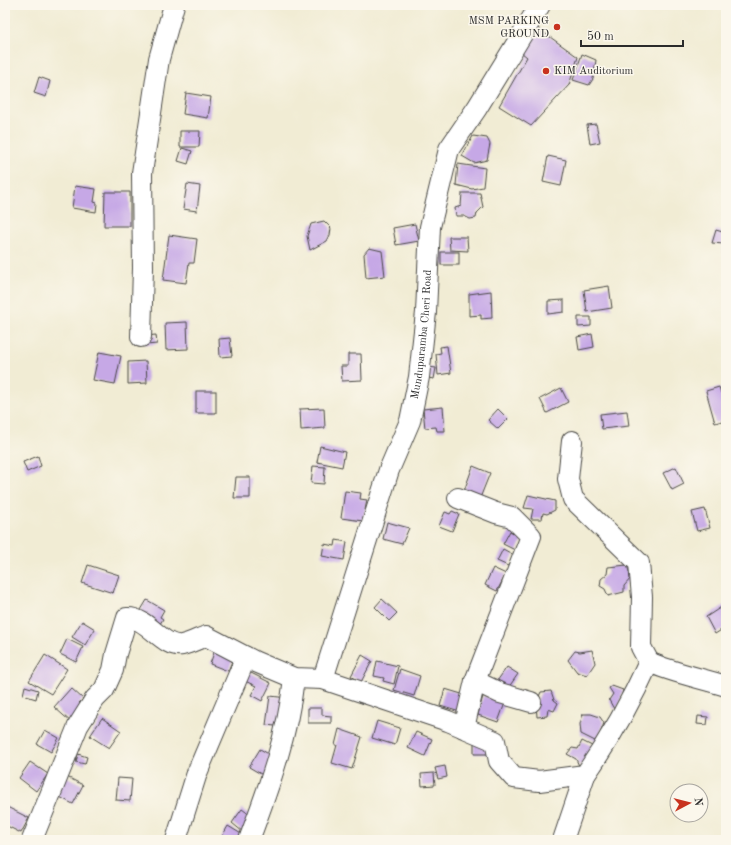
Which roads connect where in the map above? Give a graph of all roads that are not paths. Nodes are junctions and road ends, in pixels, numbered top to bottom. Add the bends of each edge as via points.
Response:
1 (174, 5) edge
2 (540, 5) edge
3 (141, 337) dead end
4 (572, 441) dead end
5 (458, 498) dead end
6 (246, 657) junction
7 (649, 662) junction
8 (294, 678) junction
9 (323, 679) junction
10 (475, 681) junction
11 (726, 686) edge
12 (531, 702) dead end
13 (464, 728) junction
14 (585, 775) junction
15 (32, 840) edge
16 (176, 840) edge
17 (249, 840) edge
18 (563, 840) edge

1 - 3 street via 159,59 142,173
2 - 9 street, Munduparamba Cheri Road via 477,108 449,148 430,227 425,319 419,377 410,421 389,470
4 - 7 street via 568,479 573,499 639,562 642,597 641,647
5 - 10 street via 512,517 531,536
6 - 8 street
6 - 15 street via 206,636 181,645 172,644 136,618 127,618 113,670 104,690 78,726
6 - 16 street via 197,773
7 - 11 street
7 - 14 street via 605,747
8 - 9 street
8 - 17 street via 291,707 272,780
9 - 13 street
10 - 12 street via 500,693
10 - 13 street
13 - 14 street via 495,741 499,761 514,778 539,781
14 - 18 street

